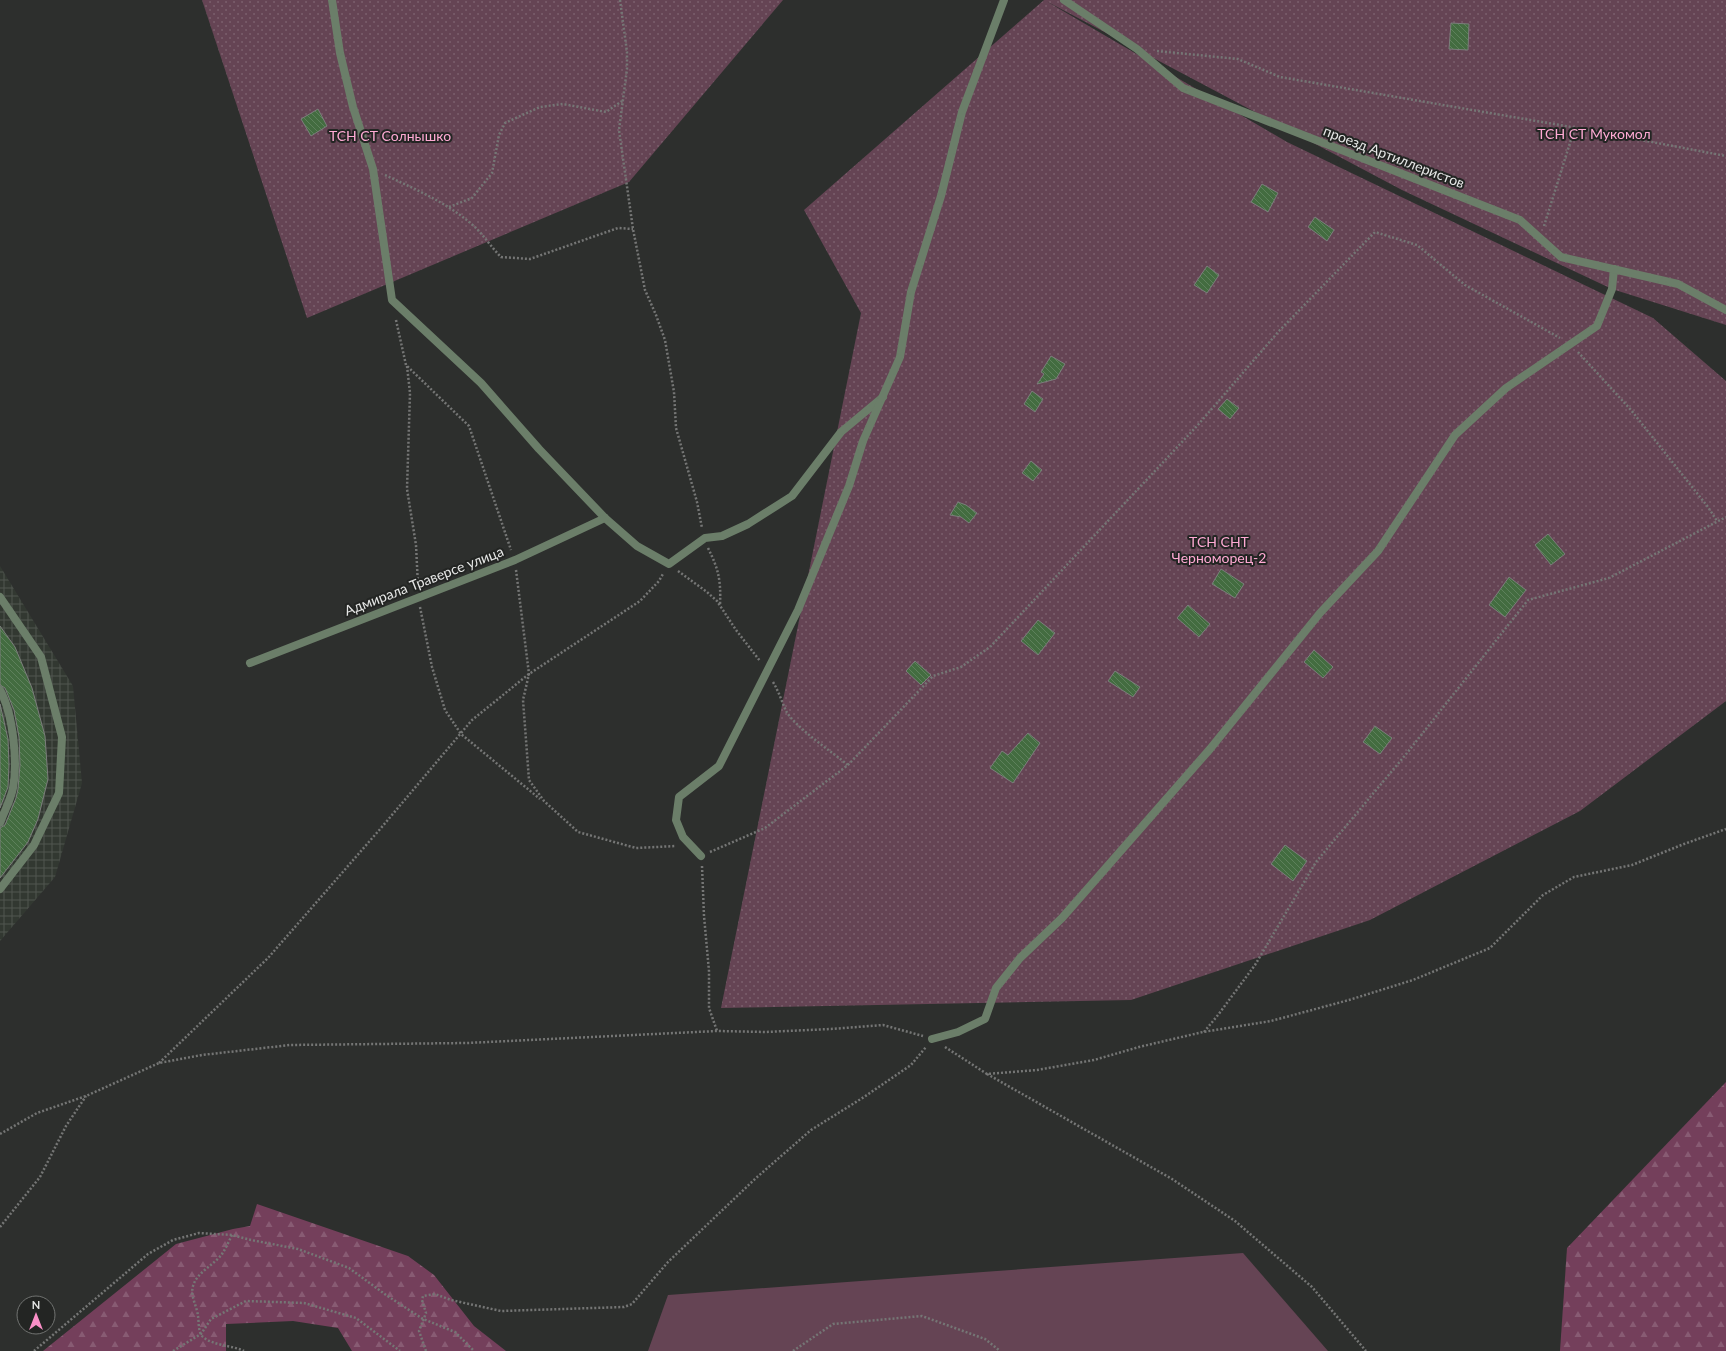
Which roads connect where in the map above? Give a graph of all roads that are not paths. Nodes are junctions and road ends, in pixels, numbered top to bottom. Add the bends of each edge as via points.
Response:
1 (332, 0) edge
2 (1004, 0) edge
3 (1064, 0) edge
4 (1614, 269) junction
5 (1726, 310) edge
6 (884, 396) junction
7 (605, 518) junction
8 (0, 598) edge
9 (250, 663) dead end
10 (0, 690) edge
11 (0, 823) edge
12 (701, 856) road end
13 (0, 889) edge
14 (932, 1039) road end

1 - 7 street via 340,53 353,107 373,169 392,300 481,383
2 - 6 street via 962,112 941,196 910,292 900,357
3 - 4 street, проезд Артиллеристов via 1137,49 1183,88 1520,220 1561,257
4 - 5 street, проезд Артиллеристов via 1678,284
4 - 14 street via 1612,289 1597,326 1506,388 1455,435 1378,551 1320,613 1195,767 1062,918 1020,958 996,988 985,1019 958,1032
6 - 7 street via 841,432 792,496 748,524 722,536 704,539 669,564 637,546
6 - 12 street via 863,441 849,486 798,610 719,766 679,797 676,820 683,837
7 - 9 street, Адмирала Траверсе улица via 515,560
8 - 13 street via 41,657 62,737 59,793 34,845
10 - 11 street via 15,744 13,788

